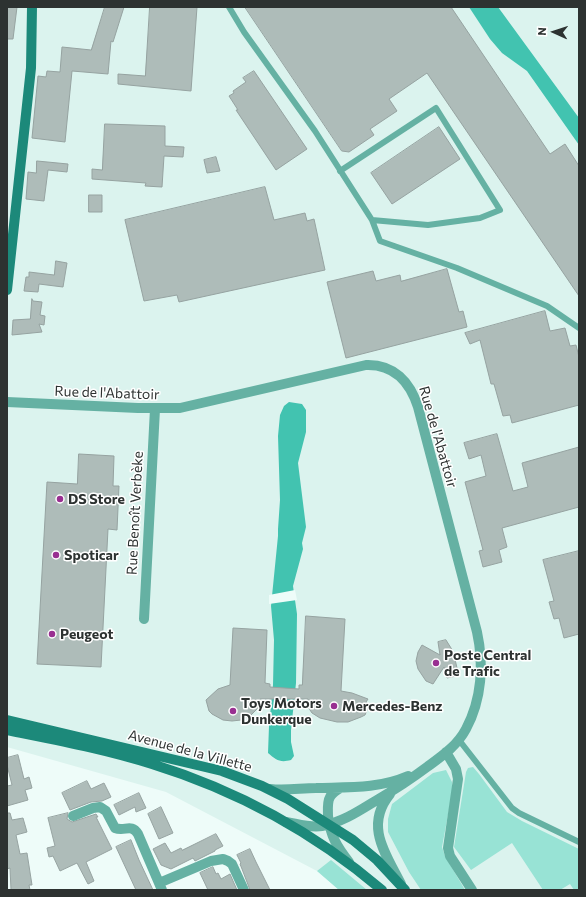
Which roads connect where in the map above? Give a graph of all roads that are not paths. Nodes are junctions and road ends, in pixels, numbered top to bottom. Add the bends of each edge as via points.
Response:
1 (32, 7) edge
2 (229, 7) edge
3 (340, 171) junction
4 (11, 214) edge
5 (372, 220) junction
6 (7, 290) edge
7 (579, 328) edge
8 (7, 402) edge
9 (155, 409) junction
10 (144, 619) dead end
11 (7, 720) edge
12 (7, 730) edge
13 (458, 740) junction
14 (446, 752) junction
15 (428, 766) junction
16 (340, 788) junction
17 (270, 789) junction
18 (394, 790) junction
19 (73, 816) dead end
20 (284, 821) junction
21 (329, 824) junction
22 (579, 842) edge
23 (355, 869) junction
24 (161, 886) edge
25 (403, 888) edge
26 (244, 890) edge
27 (382, 890) edge
28 (472, 890) edge

1 - 4 main road via 31,68
2 - 3 lane
3 - 5 lane
3 - 5 lane via 436,108 500,210 480,218 428,225
4 - 6 main road
5 - 7 lane via 380,241 457,268 548,306
8 - 9 street, Rue de l'Abattoir
9 - 10 street, Rue Benoît Verbèke
9 - 13 street, Rue de l'Abattoir via 191,406 366,365 388,369 408,384 418,407 480,646 480,686 469,722
11 - 17 main road, Avenue de la Villette via 222,771
12 - 20 main road, Avenue de la Villette via 152,763 222,790
13 - 14 street, Rue de l'Abattoir
13 - 22 lane via 512,808
14 - 15 street, Rue de l'Abattoir
14 - 28 street via 454,764 458,779 448,848 452,860
15 - 16 street, Rue de l'Abattoir via 386,784
15 - 18 street, Rue de l'Abattoir
16 - 17 street, Rue de l'Abattoir
16 - 21 street via 329,799
17 - 21 main road, Avenue de la Villette
18 - 21 street, Rue de l'Abattoir via 353,815
18 - 25 street, Rue de l'Abattoir via 381,808 377,826 382,845
19 - 24 street via 100,807 106,811 115,828 134,829
20 - 21 street, Rue de l'Abattoir via 312,827
20 - 23 main road, Avenue de la Villette
21 - 23 street via 338,847
21 - 25 main road, Avenue de la Villette via 372,855
23 - 27 main road, Avenue de la Villette
24 - 26 street via 212,861 223,859 232,864

